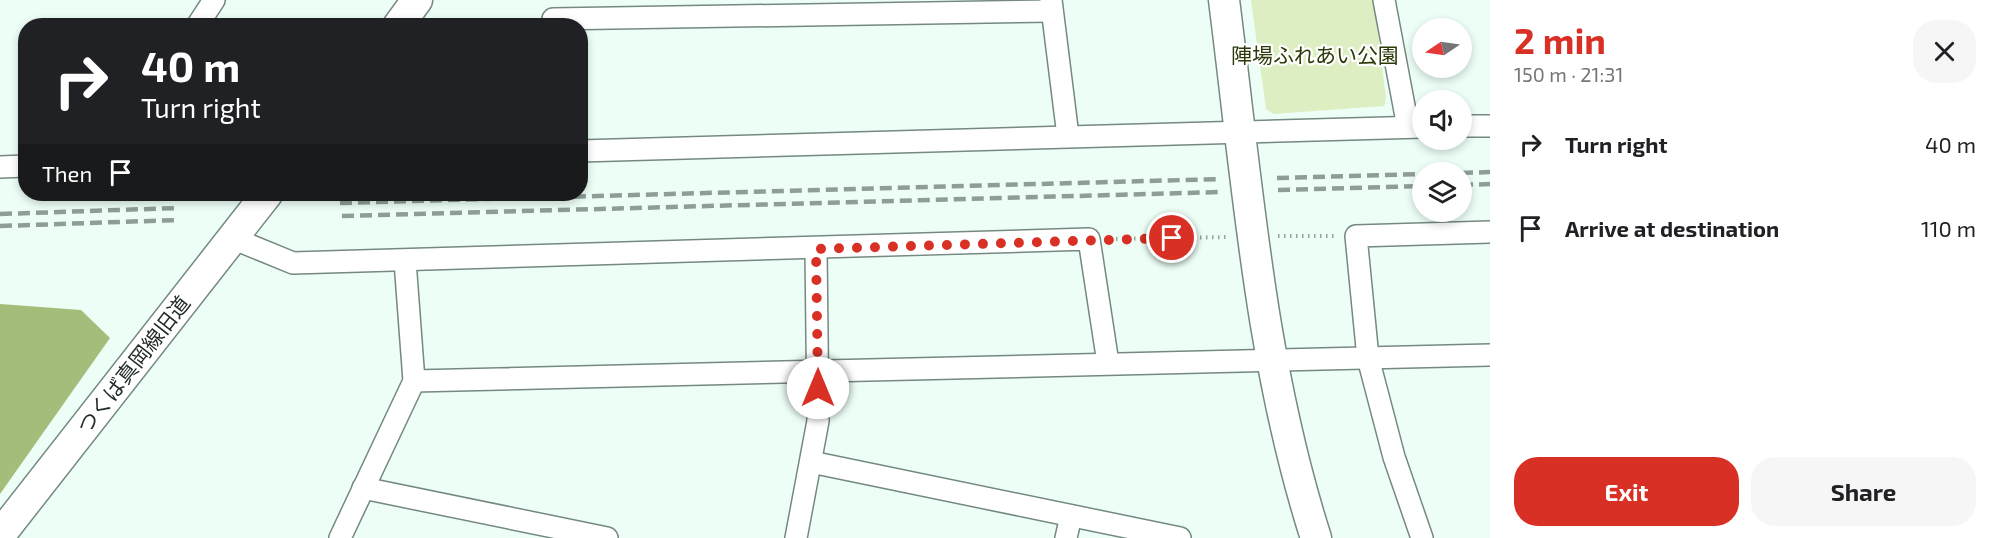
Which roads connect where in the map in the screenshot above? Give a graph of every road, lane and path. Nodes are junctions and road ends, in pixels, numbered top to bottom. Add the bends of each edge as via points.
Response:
1 (214, 0) edge
2 (417, 0) edge
3 (1224, 0) edge
4 (1384, 0) edge
5 (1051, 6) edge
6 (908, 7) edge
7 (734, 8) edge
8 (554, 15) edge
9 (202, 18) edge
10 (404, 18) edge
11 (1412, 115) edge
12 (1472, 126) edge
13 (1490, 126) edge
14 (1412, 127) edge
15 (1241, 133) junction
16 (1068, 136) junction
17 (588, 151) edge
18 (18, 166) edge
19 (0, 167) edge
20 (261, 201) edge
21 (1490, 232) edge
22 (1273, 236) dead end
23 (1356, 236) junction
24 (1234, 237) dead end
25 (232, 238) junction
26 (1089, 239) junction
27 (816, 249) junction
28 (405, 261) junction
29 (1490, 355) edge
30 (1368, 358) junction
31 (1271, 360) junction
32 (1108, 363) junction
33 (818, 371) junction
34 (414, 381) junction
35 (811, 462) junction
36 (363, 488) junction
37 (1071, 516) junction
38 (554, 533) edge
39 (0, 535) edge
40 (340, 538) edge
41 (607, 538) edge
42 (796, 538) edge
43 (1066, 538) edge
44 (1180, 538) edge
45 (1316, 538) edge
46 (1422, 538) edge

1 - 9 street
2 - 10 street
3 - 15 street
4 - 11 street
5 - 6 street
5 - 16 street
6 - 7 street
7 - 8 street
12 - 13 street
14 - 15 street
15 - 16 street
15 - 31 street
16 - 17 street
18 - 19 street
20 - 25 street, つくば真岡線旧道
21 - 23 street
22 - 23 path
23 - 30 street
24 - 26 path
25 - 28 street via 293,263
25 - 39 street, つくば真岡線旧道
26 - 27 street
26 - 32 street
27 - 28 street
27 - 33 street
28 - 34 street
29 - 30 street
30 - 31 street
30 - 46 street via 1394,457
31 - 32 street
31 - 45 street via 1286,434
32 - 33 street
33 - 34 street
33 - 35 street via 818,421
34 - 36 street
35 - 37 street
35 - 42 street
36 - 38 street
36 - 40 street
37 - 43 street
37 - 44 street
38 - 41 street

